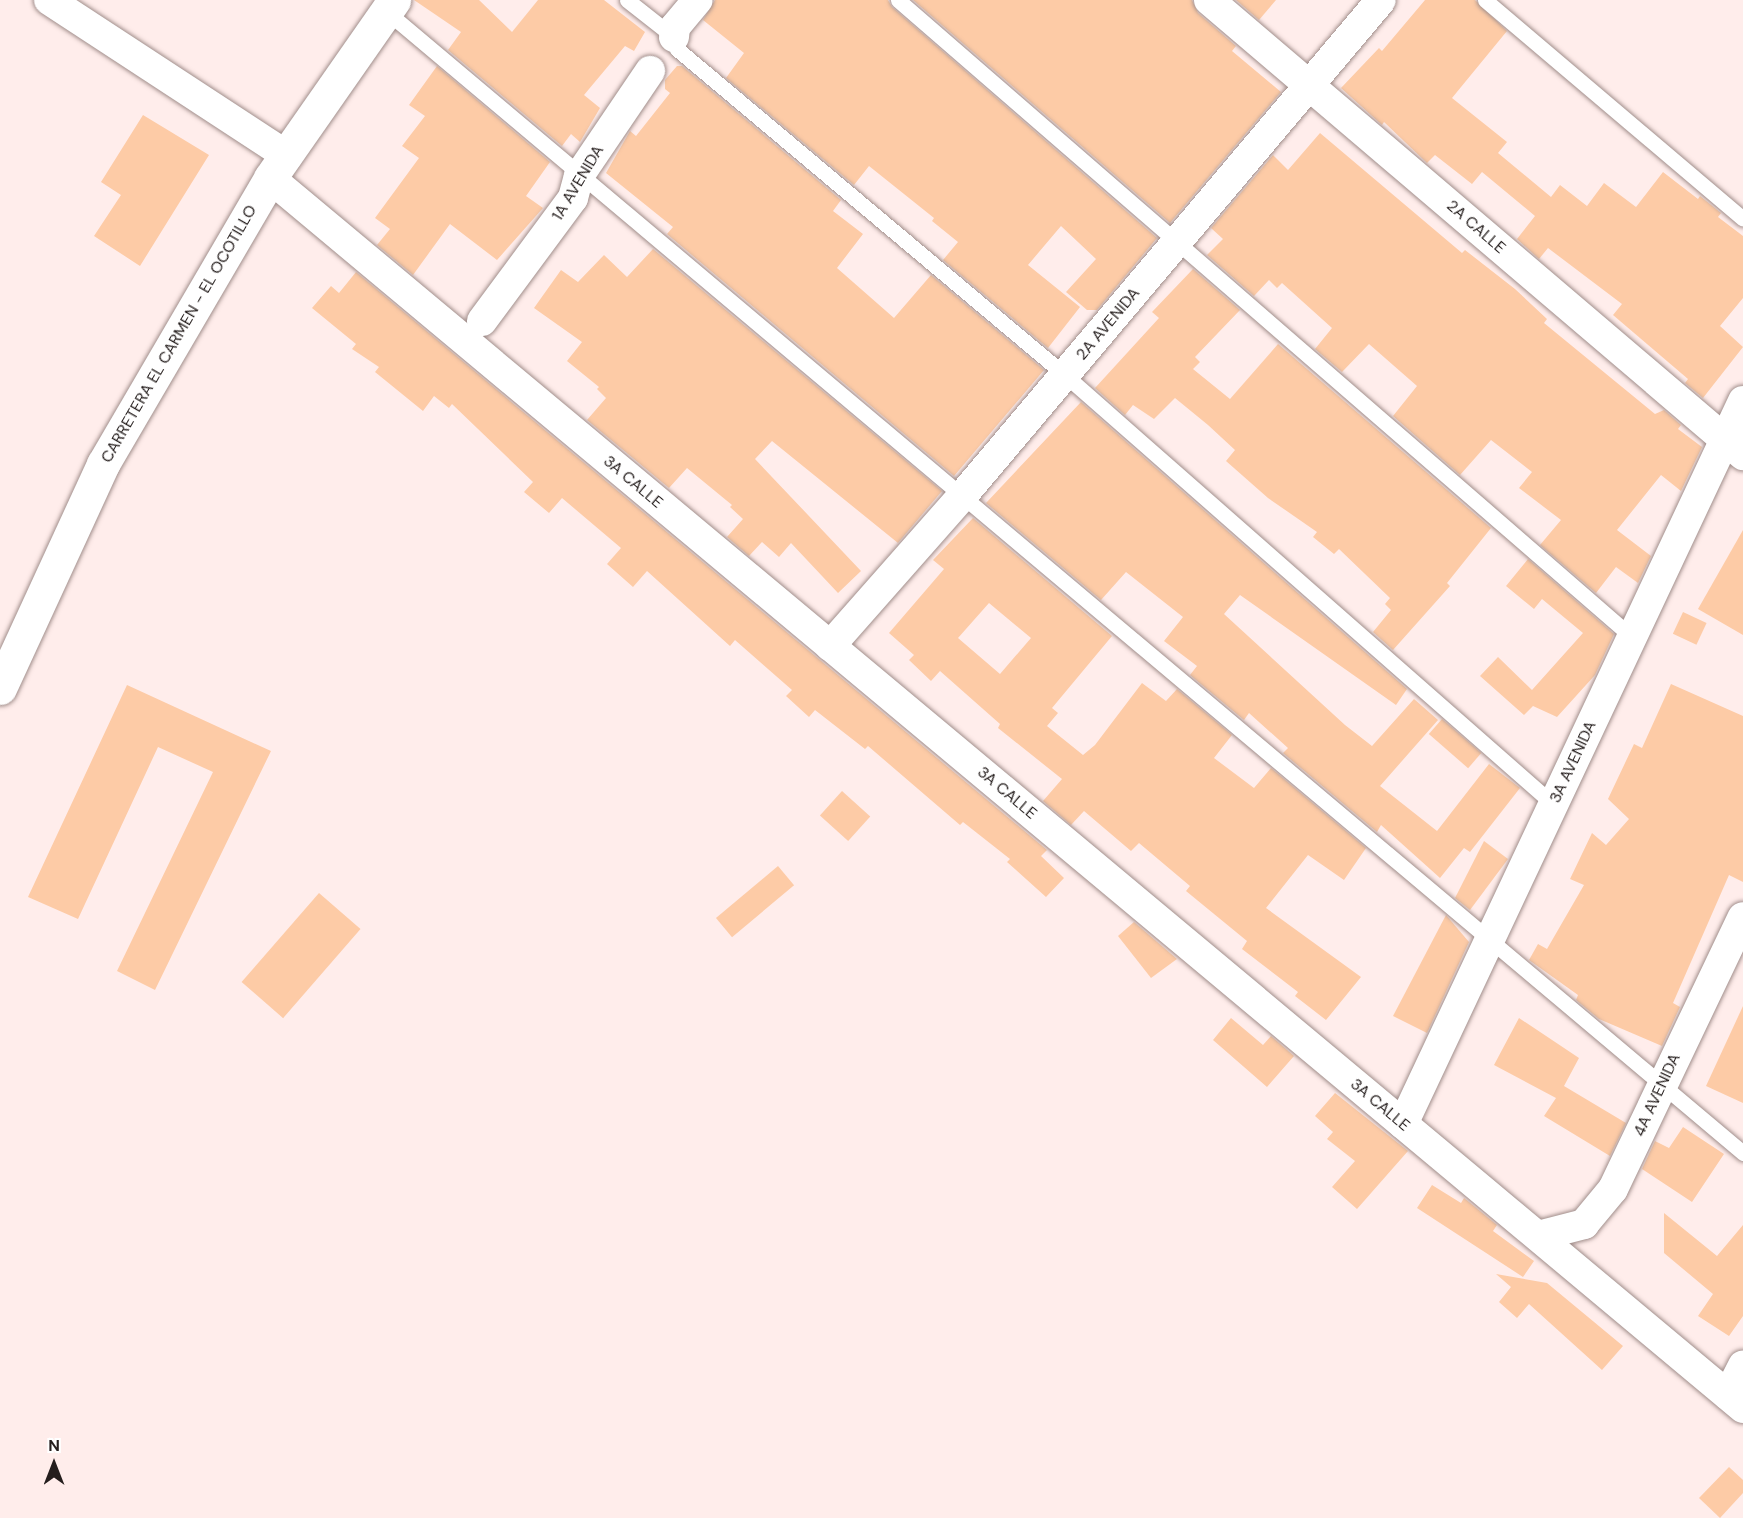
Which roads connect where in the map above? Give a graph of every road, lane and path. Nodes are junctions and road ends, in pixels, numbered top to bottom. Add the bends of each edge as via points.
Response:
1 (50, 0) edge
2 (627, 0) edge
3 (698, 0) edge
4 (898, 0) edge
5 (1209, 0) edge
6 (1382, 0) edge
7 (1485, 0) edge
8 (390, 5) edge
9 (674, 37) junction
10 (650, 71) dead end
11 (1310, 85) junction
12 (278, 167) junction
13 (579, 176) junction
14 (1743, 219) edge
15 (1177, 243) junction
16 (482, 321) dead end
17 (1065, 375) junction
18 (1743, 401) edge
19 (1734, 448) edge
20 (964, 494) junction
21 (1632, 637) junction
22 (830, 646) junction
23 (0, 688) edge
24 (1553, 804) junction
25 (1743, 917) edge
26 (1488, 942) junction
27 (1660, 1086) junction
28 (1403, 1124) junction
29 (1743, 1153) edge
30 (1538, 1236) junction
31 (1743, 1366) edge
32 (1736, 1402) edge

1 - 12 street, 3A CALLE
2 - 9 lane
3 - 9 street via 675,27
4 - 15 lane
5 - 11 street, 2A CALLE
6 - 11 street, 2A AVENIDA
7 - 14 lane
8 - 12 main road, CARRETERA EL CARMEN - EL OCOTILLO
8 - 13 lane
9 - 17 lane via 677,49
10 - 13 street, 1A AVENIDA
11 - 15 street, 2A AVENIDA
11 - 19 street, 2A CALLE
12 - 22 street, 3A CALLE
12 - 23 main road, CARRETERA EL CARMEN - EL OCOTILLO via 103,464
13 - 16 street, 1A AVENIDA via 573,198
13 - 20 lane
15 - 17 street, 2A AVENIDA
15 - 21 lane
17 - 20 street, 2A AVENIDA
17 - 24 lane
18 - 19 street, 3A AVENIDA
19 - 21 street, 3A AVENIDA
20 - 22 street, 2A AVENIDA
20 - 26 lane
21 - 24 street, 3A AVENIDA
22 - 28 street, 3A CALLE
24 - 26 street, 3A AVENIDA
25 - 27 street, 4A AVENIDA
26 - 27 lane
26 - 28 street, 3A AVENIDA
27 - 29 lane
27 - 30 street, 4A AVENIDA via 1613,1189 1584,1224
28 - 30 street, 3A CALLE
30 - 32 street, 3A CALLE
31 - 32 street

